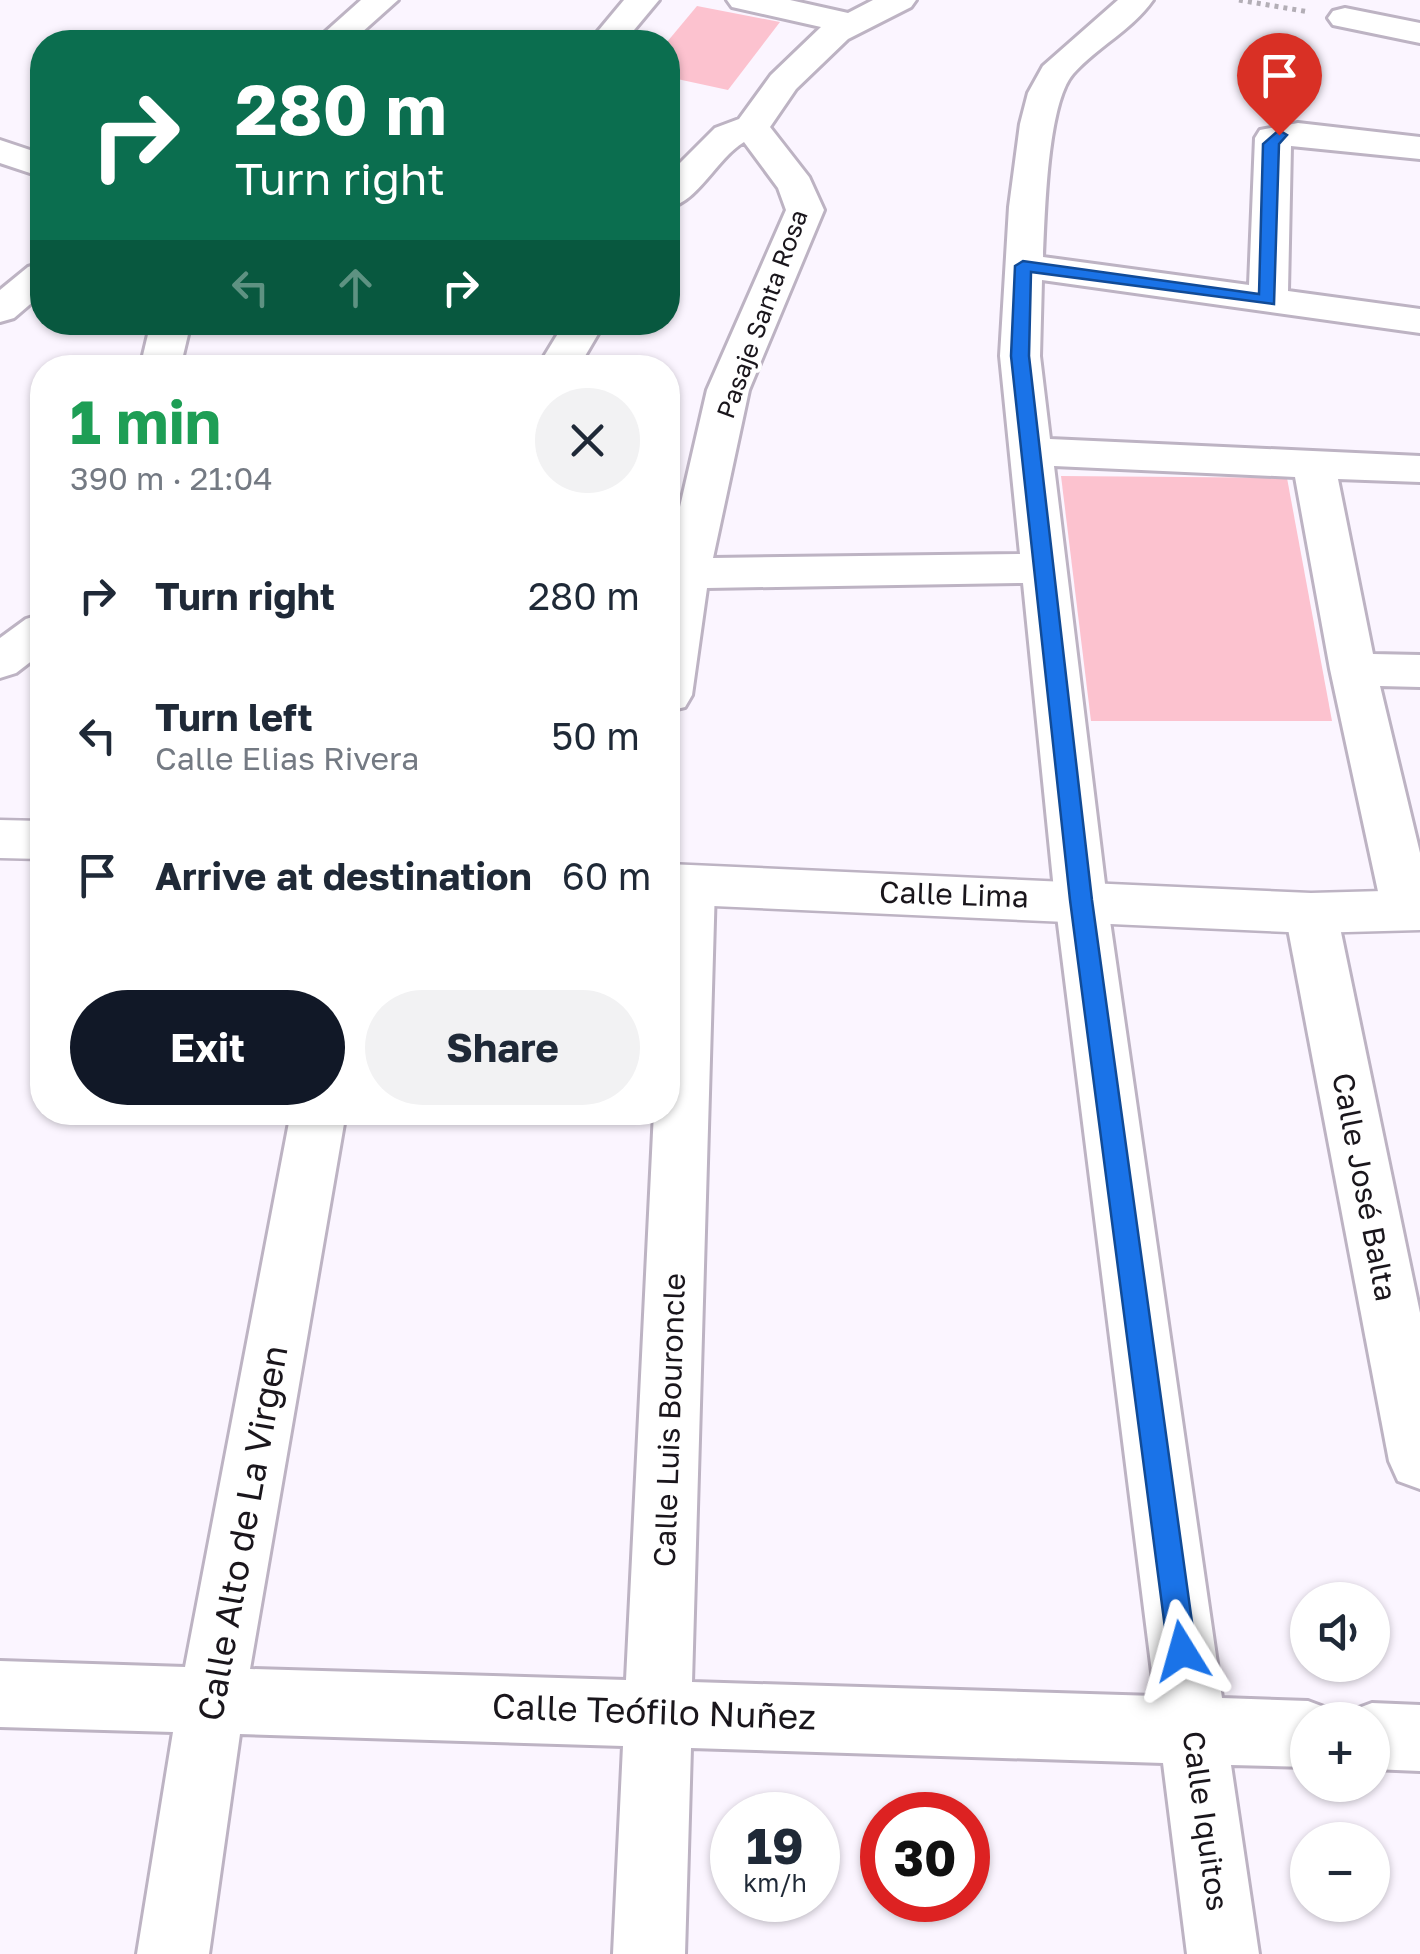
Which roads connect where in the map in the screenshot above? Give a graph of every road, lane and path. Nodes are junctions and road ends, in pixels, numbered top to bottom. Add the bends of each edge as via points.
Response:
1 (381, 0) edge
2 (642, 0) edge
3 (744, 0) edge
4 (899, 0) edge
5 (1136, 0) edge
6 (1240, 0) edge
7 (1345, 18) joint
8 (852, 24) junction
9 (345, 30) edge
10 (616, 30) edge
11 (1420, 32) edge
12 (752, 127) junction
13 (1420, 148) edge
14 (0, 151) edge
15 (30, 162) edge
16 (680, 184) edge
17 (1023, 266) junction
18 (30, 285) edge
19 (1268, 301) junction
20 (0, 310) edge
21 (1420, 321) edge
22 (1033, 452) junction
23 (1314, 463) junction
24 (1420, 468) edge
25 (680, 564) edge
26 (1044, 568) junction
27 (680, 575) edge
28 (30, 639) edge
29 (0, 662) edge
30 (1354, 669) junction
31 (1420, 671) edge
32 (0, 839) edge
33 (30, 840) edge
34 (680, 884) edge
35 (1081, 900) junction
36 (1414, 910) edge
37 (1310, 913) junction
38 (316, 1125) edge
39 (673, 1125) edge
40 (1402, 1283) edge
41 (1420, 1461) edge
42 (0, 1694) edge
43 (212, 1699) junction
44 (659, 1712) junction
45 (1192, 1730) junction
46 (1290, 1733) edge
47 (1390, 1737) edge
48 (1420, 1738) edge
49 (172, 1954) edge
50 (649, 1954) edge
51 (1223, 1954) edge

1 - 9 street
2 - 10 street
3 - 8 street
4 - 8 street
5 - 17 street, Calle Iquitos via 1053,75 1038,111
6 - 7 path
7 - 11 street
8 - 12 street via 783,82
12 - 16 street via 728,136
12 - 25 street, Pasaje Santa Rosa via 802,191 805,210 728,390
13 - 19 street via 1298,134 1273,138
14 - 15 street
17 - 19 street
17 - 22 street, Calle Iquitos via 1020,356
18 - 20 street
19 - 21 street
22 - 23 street
22 - 26 street, Calle Iquitos
23 - 24 street
23 - 30 street
26 - 27 street
26 - 35 street, Calle Iquitos
28 - 29 street
30 - 31 street
30 - 36 street
32 - 33 street
34 - 35 street, Calle Lima
35 - 37 street, Calle Lima
35 - 45 street, Calle Iquitos
36 - 37 street, Calle Lima
37 - 40 street, Calle José Balta
38 - 43 street, Calle Alto de La Virgen
39 - 44 street, Calle Luis Bouroncle
40 - 41 street, Calle José Balta
42 - 43 street, Calle Teófilo Nuñez
43 - 44 street, Calle Teófilo Nuñez
43 - 49 street, Calle Alto de La Virgen
44 - 45 street, Calle Teófilo Nuñez
44 - 50 street, Calle Luis Bouroncle
45 - 46 street, Calle Teófilo Nuñez
45 - 51 street, Calle Iquitos
47 - 48 street

